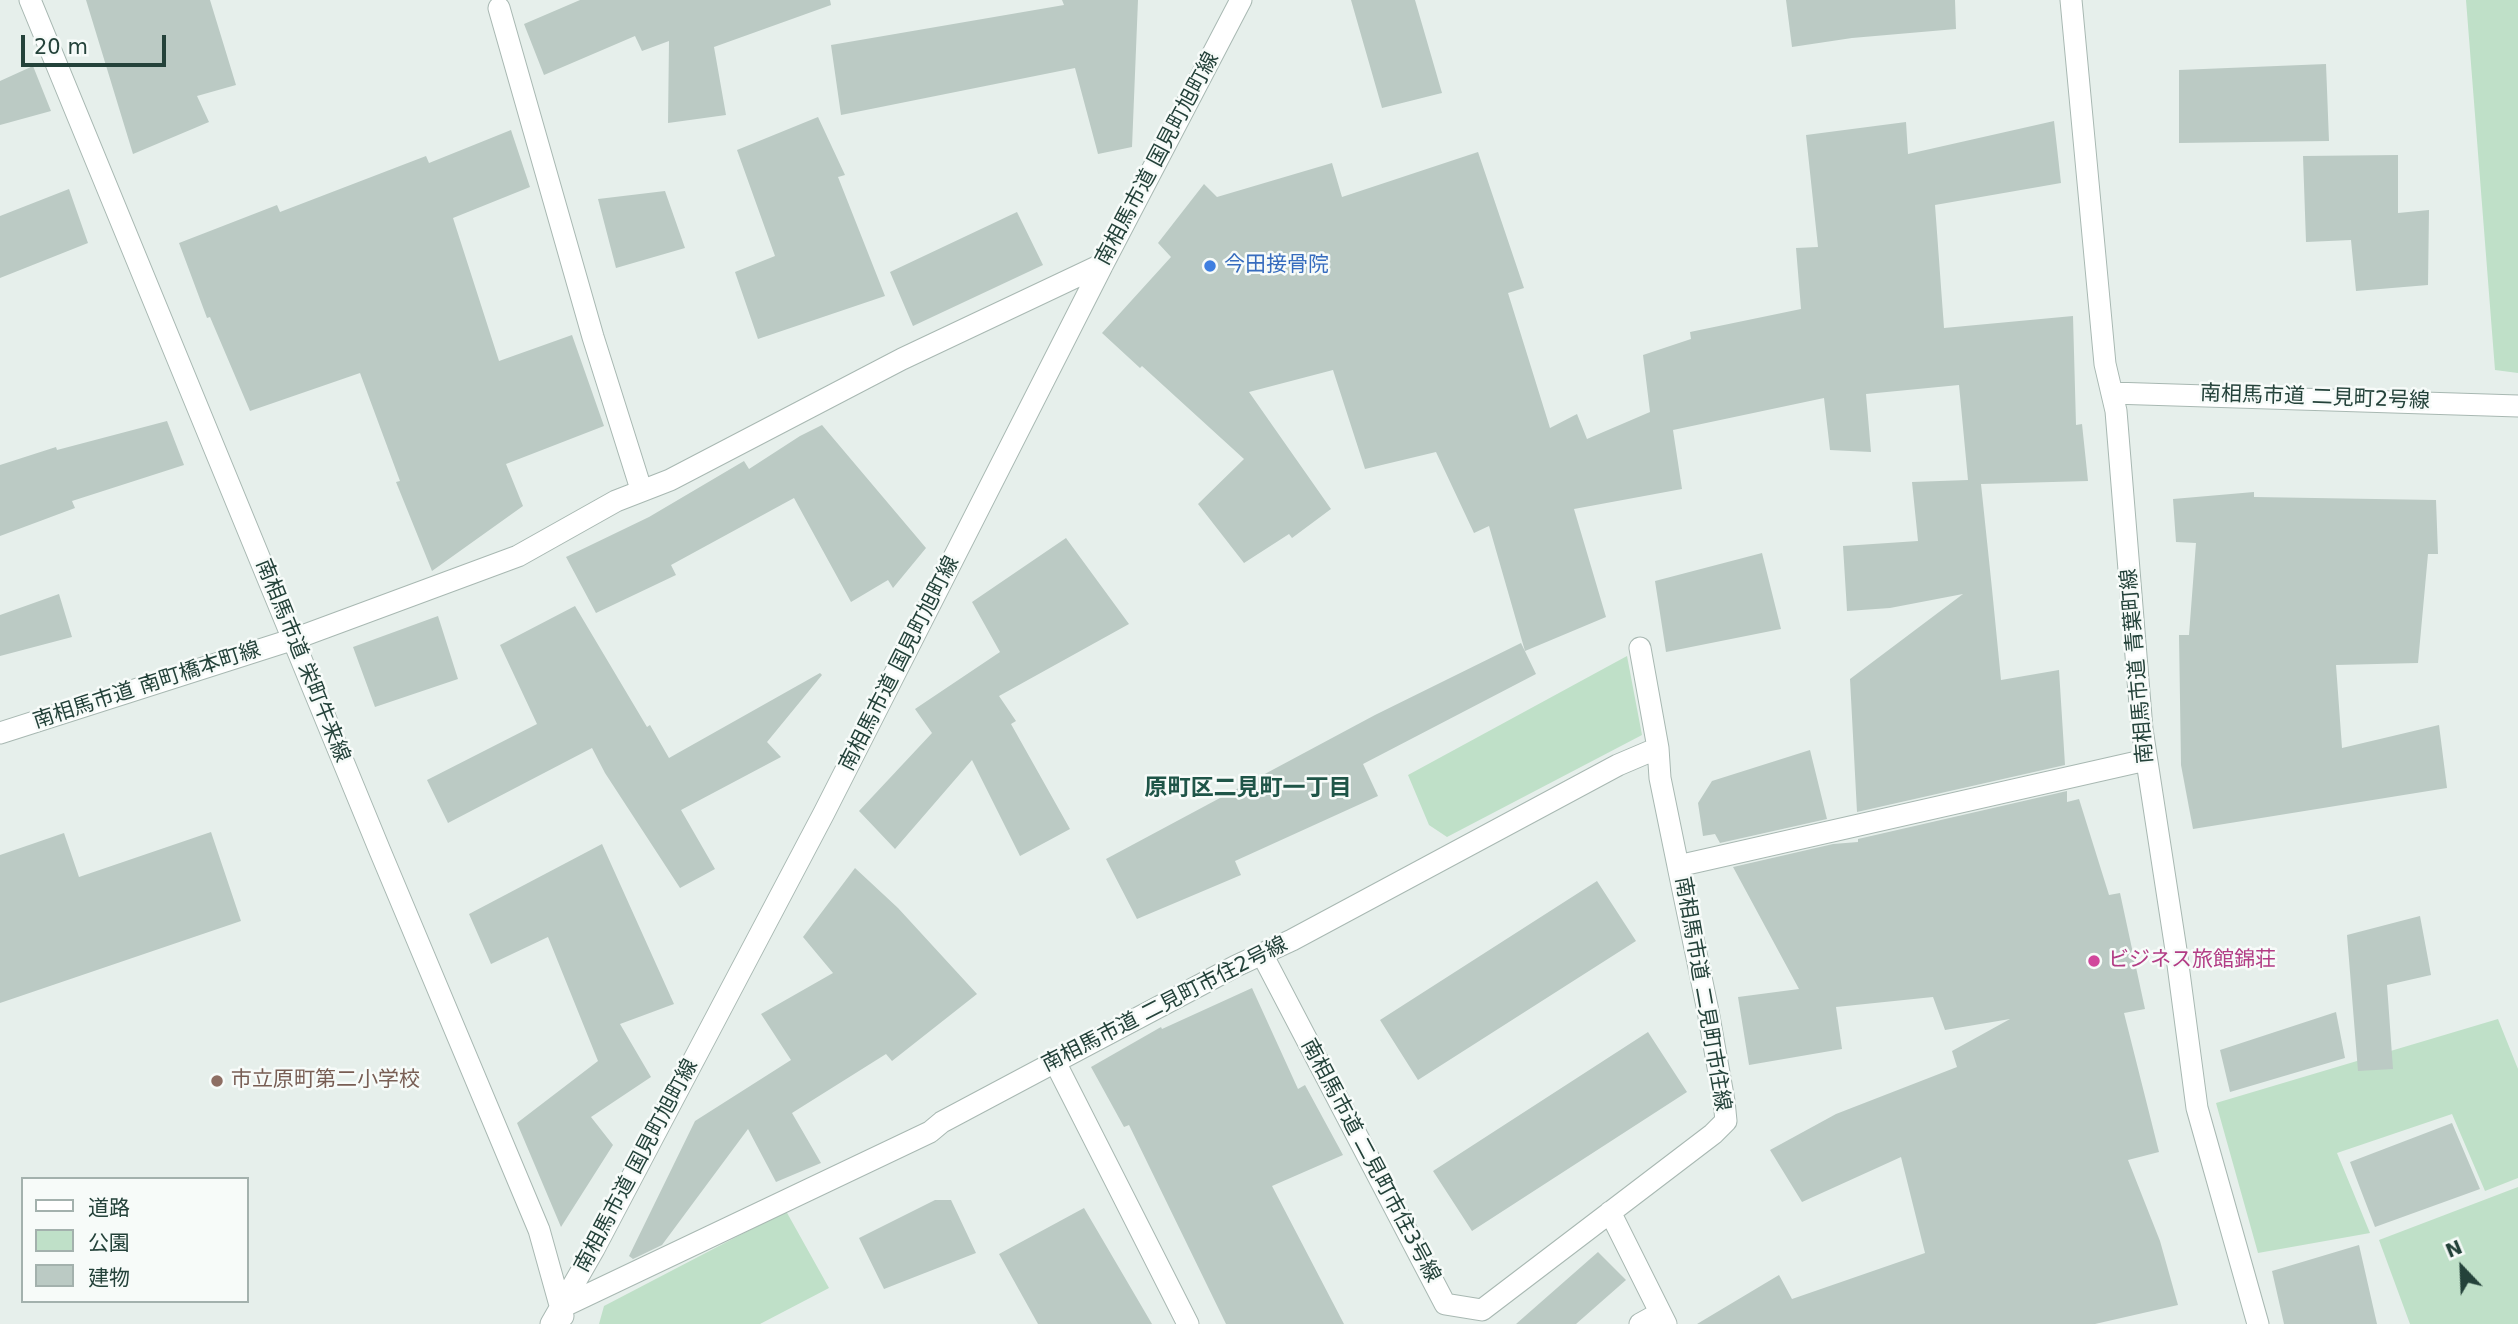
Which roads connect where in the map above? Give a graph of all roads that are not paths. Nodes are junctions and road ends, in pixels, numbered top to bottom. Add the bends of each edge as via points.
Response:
1 (30, 0) edge
2 (1241, 0) edge
3 (2071, 0) edge
4 (499, 8) dead end
5 (1103, 264) junction
6 (2112, 393) junction
7 (2518, 406) edge
8 (641, 489) junction
9 (294, 639) junction
10 (1640, 648) dead end
11 (0, 733) edge
12 (1658, 748) junction
13 (2146, 760) junction
14 (1678, 866) junction
15 (1262, 954) junction
16 (1055, 1062) junction
17 (1611, 1212) junction
18 (559, 1319) edge
19 (1663, 1319) edge
20 (1188, 1324) edge
21 (1640, 1324) edge
22 (2258, 1324) edge

1 - 9 street, 南相馬市道 栄町牛来線
2 - 5 street, 南相馬市道 国見町旭町線
3 - 6 street, 南相馬市道 青葉町線 via 2103,352
4 - 8 street
5 - 8 street, 南相馬市道 南町橋本町線 via 902,359 670,480
5 - 18 street, 南相馬市道 国見町旭町線
6 - 7 street, 南相馬市道 二見町2号線
6 - 13 street, 南相馬市道 青葉町線
8 - 9 street, 南相馬市道 南町橋本町線 via 518,556
9 - 11 street, 南相馬市道 南町橋本町線
9 - 18 street, 南相馬市道 栄町牛来線 via 539,1230
10 - 12 street
12 - 14 street
12 - 15 street, 南相馬市道 二見町市住2号線
13 - 14 street, 南相馬市道 二見町市住線
13 - 22 street, 南相馬市道 青葉町線 via 2197,1108
14 - 17 street, 南相馬市道 二見町市住線 via 1726,1121
15 - 16 street, 南相馬市道 二見町市住2号線
15 - 17 street, 南相馬市道 二見町市住3号線 via 1445,1304 1482,1310
16 - 18 street, 南相馬市道 二見町市住2号線 via 930,1132
16 - 20 street
17 - 19 street
19 - 21 street

